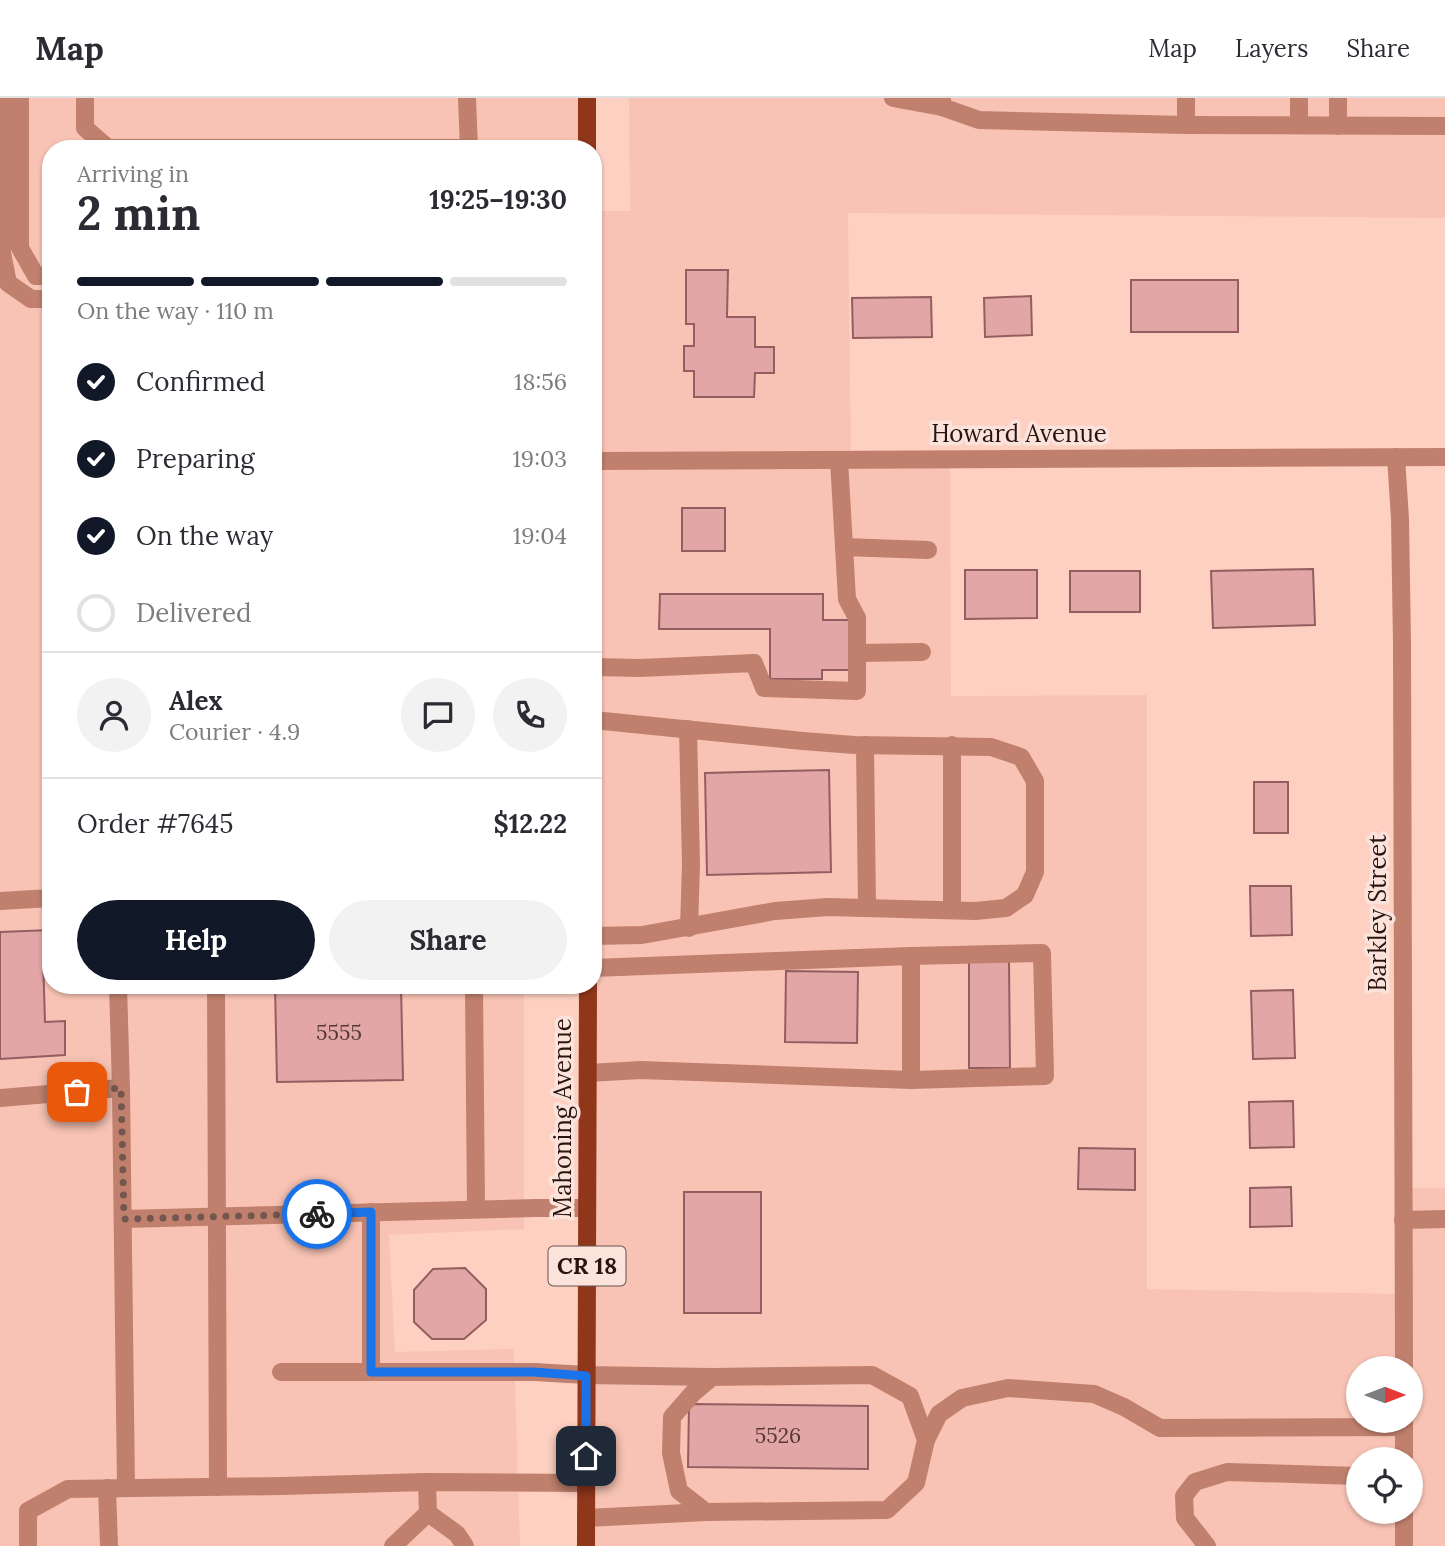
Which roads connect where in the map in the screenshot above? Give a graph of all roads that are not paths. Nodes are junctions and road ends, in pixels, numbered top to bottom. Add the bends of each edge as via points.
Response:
1 (2, 98) edge
2 (20, 98) edge
3 (85, 98) edge
4 (467, 98) edge
5 (587, 98) edge
6 (893, 98) edge
7 (1186, 98) edge
8 (1299, 98) edge
9 (1338, 98) edge
10 (942, 102) edge
11 (1186, 125) junction
12 (1299, 125) junction
13 (1338, 125) junction
14 (1445, 126) edge
15 (99, 140) edge
16 (469, 140) edge
17 (587, 140) edge
18 (42, 276) edge
19 (42, 299) edge
20 (1396, 457) junction
21 (1445, 457) edge
22 (839, 460) junction
23 (602, 461) edge
24 (844, 547) junction
25 (928, 550) dead end
26 (922, 652) dead end
27 (857, 653) junction
28 (602, 667) edge
29 (602, 721) edge
30 (688, 729) junction
31 (864, 745) junction
32 (952, 746) junction
33 (42, 899) edge
34 (0, 901) edge
35 (867, 907) junction
36 (952, 910) junction
37 (690, 928) junction
38 (602, 936) edge
39 (911, 956) junction
40 (602, 968) edge
41 (118, 994) edge
42 (216, 994) edge
43 (474, 994) edge
44 (588, 994) edge
45 (588, 1073) junction
46 (911, 1080) junction
47 (121, 1088) junction
48 (0, 1098) edge
49 (476, 1209) junction
50 (587, 1209) junction
51 (371, 1212) junction
52 (217, 1216) junction
53 (124, 1219) junction
54 (1445, 1219) edge
55 (1403, 1220) junction
56 (1404, 1356) edge
57 (281, 1372) dead end
58 (371, 1372) junction
59 (586, 1376) junction
60 (712, 1377) junction
61 (1346, 1425) edge
62 (926, 1440) junction
63 (1346, 1476) edge
64 (427, 1482) junction
65 (586, 1483) junction
66 (218, 1487) junction
67 (107, 1488) junction
68 (126, 1488) junction
69 (706, 1512) junction
70 (428, 1513) junction
71 (586, 1518) junction
72 (1404, 1524) edge
73 (28, 1546) edge
74 (109, 1546) edge
75 (393, 1546) edge
76 (465, 1546) edge
77 (586, 1546) edge
78 (1207, 1546) edge
79 (1404, 1546) edge

1 - 19 street via 2,253 8,283 31,299
2 - 18 street via 20,248 36,276
3 - 15 street via 85,128
4 - 16 street
5 - 17 main road
6 - 10 street
7 - 11 street
8 - 12 street
9 - 13 street
10 - 11 street via 979,120
11 - 12 street
12 - 13 street
13 - 14 street
20 - 21 street, Howard Avenue
20 - 22 street, Howard Avenue
20 - 55 street, Barkley Street via 1402,643
22 - 23 street, Howard Avenue
22 - 24 street
24 - 25 street
24 - 27 street via 847,599 857,618
26 - 27 street
27 - 28 street via 857,691 764,688 754,663
29 - 30 street
30 - 31 street
30 - 37 street
31 - 32 street
31 - 35 street
32 - 36 street
32 - 36 street via 991,747 1021,757 1035,781 1035,873 1025,895 1006,908
33 - 34 street
35 - 36 street
35 - 37 street via 775,911
37 - 38 street
39 - 40 street
39 - 46 street
39 - 46 street via 1042,953 1045,1076
41 - 47 street
42 - 52 street
43 - 49 street
44 - 45 main road, Mahoning Avenue / CR 18
45 - 46 street via 641,1070
45 - 50 main road, Mahoning Avenue / CR 18
47 - 48 street
47 - 53 street
49 - 50 street
49 - 51 street
50 - 59 main road, Mahoning Avenue / CR 18
51 - 52 street
51 - 58 street
52 - 53 street
52 - 66 street
53 - 68 street
54 - 55 street
55 - 56 street, Barkley Street
57 - 58 street
58 - 59 street
59 - 60 street
59 - 65 main road, Mahoning Avenue / CR 18
60 - 62 street via 872,1376 910,1396
60 - 69 street via 671,1417 671,1453 679,1491
61 - 62 street via 1160,1427 1094,1394 1008,1388 962,1398 939,1414
62 - 69 street via 916,1483 887,1510
63 - 78 street via 1227,1472 1195,1482 1184,1496 1185,1518
64 - 65 street
64 - 66 street
64 - 70 street
65 - 71 main road, Mahoning Avenue / CR 18
66 - 68 street
67 - 68 street
67 - 73 street via 68,1489 28,1511
67 - 74 street
69 - 71 street
70 - 75 street
70 - 76 street via 457,1534
71 - 77 main road, Mahoning Avenue / CR 18
72 - 79 street

